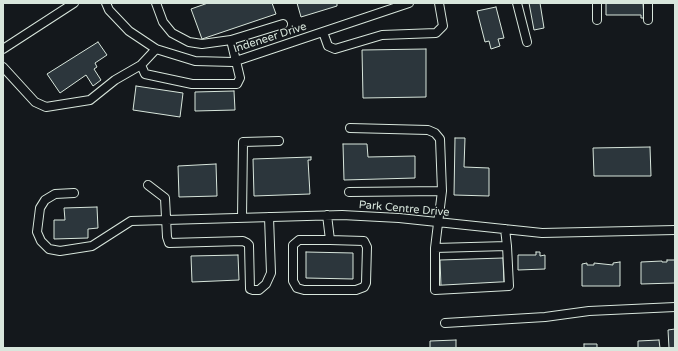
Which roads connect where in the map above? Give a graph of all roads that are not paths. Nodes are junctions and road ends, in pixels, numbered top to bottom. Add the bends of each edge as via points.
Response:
1 (74, 3) edge
2 (106, 3) edge
3 (156, 3) edge
4 (409, 3) edge
5 (439, 3) edge
6 (517, 3) edge
7 (597, 3) edge
8 (648, 3) edge
9 (597, 20) dead end
10 (648, 20) dead end
11 (282, 24) dead end
12 (322, 32) junction
13 (231, 40) junction
14 (527, 42) dead end
15 (156, 48) junction
16 (3, 49) edge
17 (236, 61) junction
18 (141, 65) junction
19 (3, 67) edge
20 (350, 128) dead end
21 (279, 141) dead end
22 (148, 185) dead end
23 (442, 191) junction
24 (348, 192) dead end
25 (74, 193) dead end
26 (327, 215) junction
27 (269, 217) junction
28 (242, 218) junction
29 (166, 220) junction
30 (437, 222) junction
31 (505, 229) junction
32 (675, 230) edge
33 (330, 240) junction
34 (507, 246) junction
35 (435, 248) junction
36 (675, 307) edge
37 (444, 323) dead end

1 - 16 street
2 - 15 street, Indeneer Drive via 109,10 129,31
3 - 13 street via 163,22 172,33 189,42 202,44
4 - 12 street, Indeneer Drive
5 - 12 street via 443,26 436,33 382,35 335,49 328,46
6 - 14 street
7 - 9 street
8 - 10 street
11 - 13 street
12 - 17 street, Indeneer Drive
13 - 17 street
15 - 17 street, Indeneer Drive via 196,61
15 - 18 street
17 - 18 street via 240,78 237,84 192,84 145,74
18 - 19 street via 115,80 90,100 46,107 35,102
20 - 23 street via 428,130 435,133 440,139
21 - 28 street via 243,142
22 - 29 street via 165,198
23 - 24 street
23 - 30 street
25 - 29 street, Park Centre Drive via 55,194 45,200 40,208 37,232 41,241 50,249 60,251 92,246 131,221
26 - 27 street, Park Centre Drive
26 - 30 street, Park Centre Drive
26 - 33 street
27 - 28 street, Park Centre Drive
27 - 29 street via 271,274 259,290 250,289 247,243 243,241 171,244 167,240
28 - 29 street, Park Centre Drive
30 - 31 street, Park Centre Drive
30 - 35 street
31 - 32 street, Park Centre Drive via 542,233
31 - 34 street
33 - 33 street via 299,240 293,245 293,281 297,288 356,290 364,287 367,247 364,241
34 - 35 street
34 - 35 street via 509,286 436,290
36 - 37 street via 588,311 545,317

